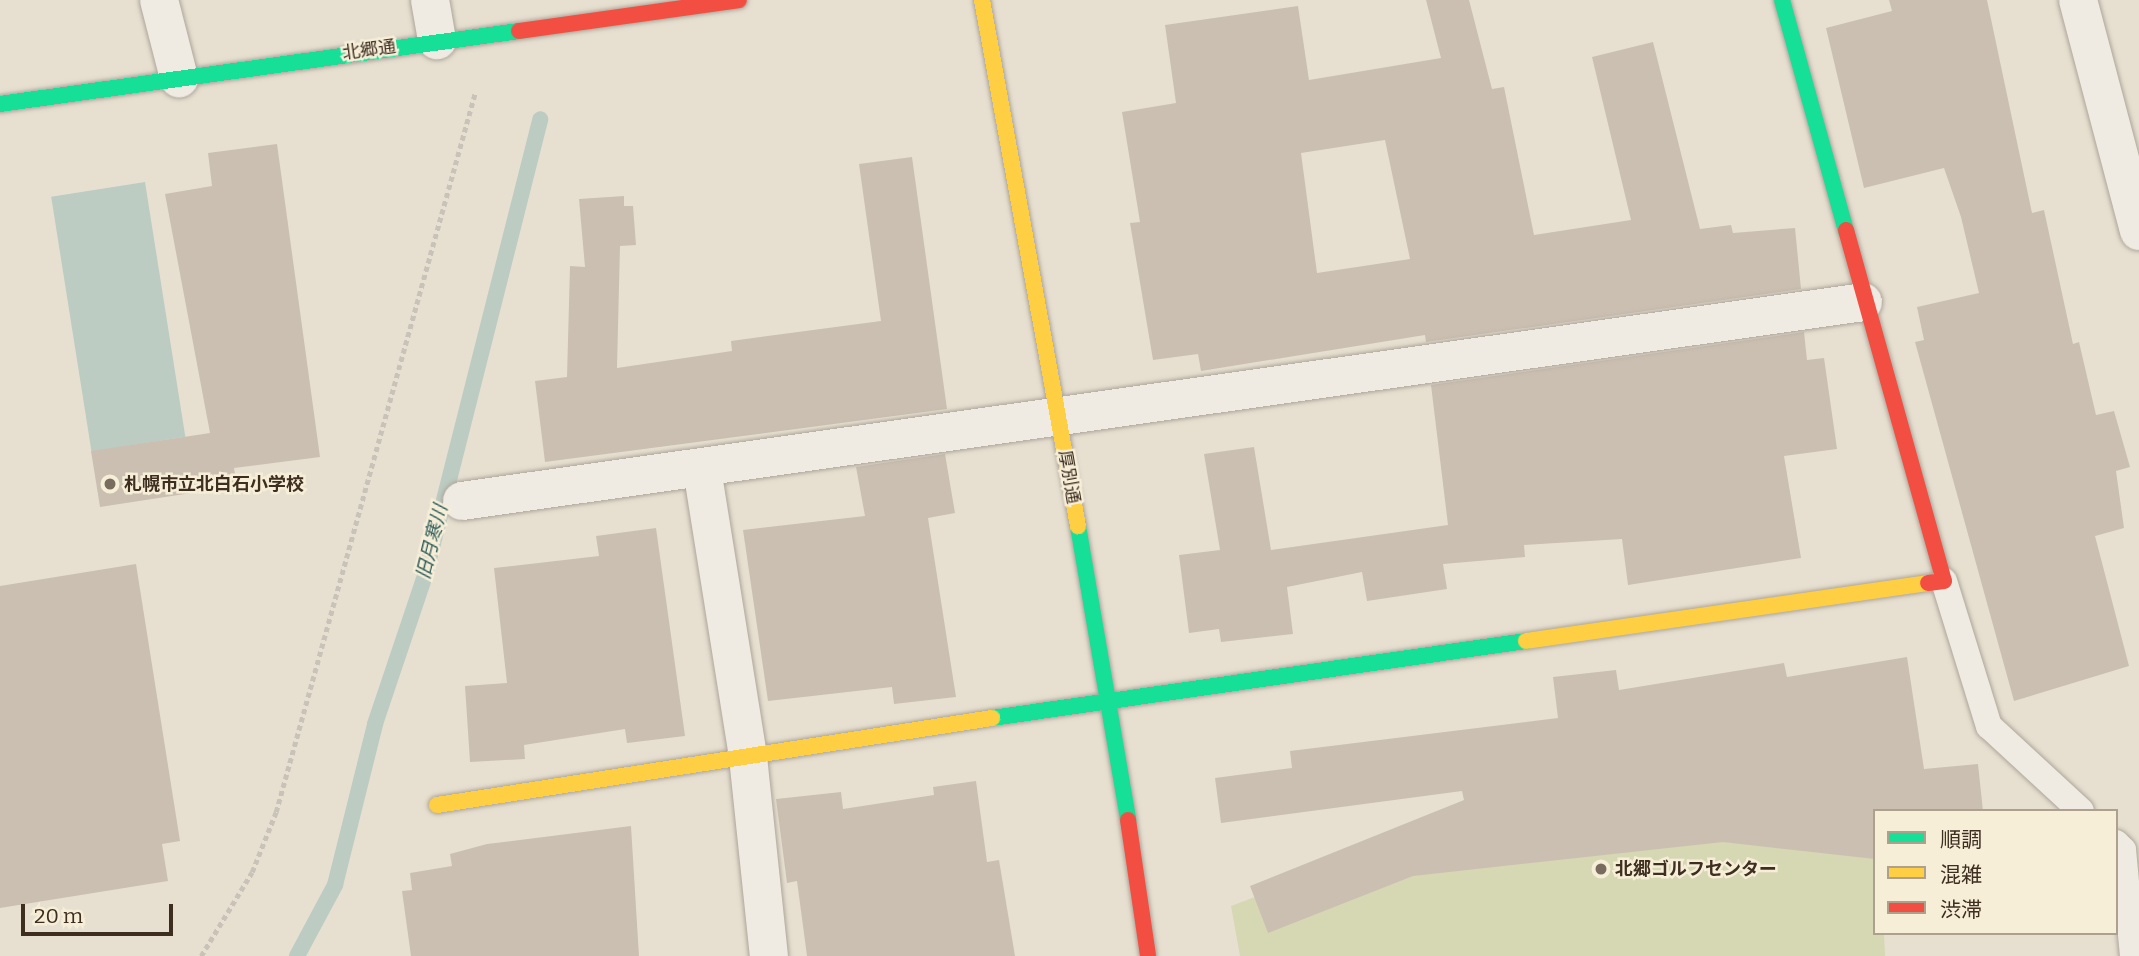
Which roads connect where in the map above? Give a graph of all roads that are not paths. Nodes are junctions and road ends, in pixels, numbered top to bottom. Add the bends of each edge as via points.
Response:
1 (159, 0) edge
2 (430, 0) edge
3 (739, 0) edge
4 (982, 0) edge
5 (1782, 0) edge
6 (2078, 0) edge
7 (438, 40) junction
8 (179, 78) junction
9 (0, 104) edge
10 (2129, 159) edge
11 (2139, 231) edge
12 (1863, 302) junction
13 (1059, 419) junction
14 (702, 469) junction
15 (462, 501) dead end
16 (1944, 581) junction
17 (1110, 700) junction
18 (748, 757) junction
19 (437, 805) dead end
20 (2079, 809) edge
21 (2118, 845) edge
22 (769, 956) edge
23 (1149, 956) edge
24 (2133, 956) edge

1 - 8 street
2 - 7 street
3 - 7 street, 北郷通
4 - 13 street, 厚別通
5 - 12 street
6 - 10 street
7 - 8 street, 北郷通
8 - 9 street, 北郷通
10 - 11 street
12 - 13 street
12 - 16 street
13 - 14 street
13 - 17 street, 厚別通
14 - 15 street
14 - 18 street
16 - 17 street
16 - 20 lane via 1989,726
17 - 18 street
17 - 23 street, 厚別通
18 - 19 street
18 - 22 street
21 - 24 lane via 2123,850

